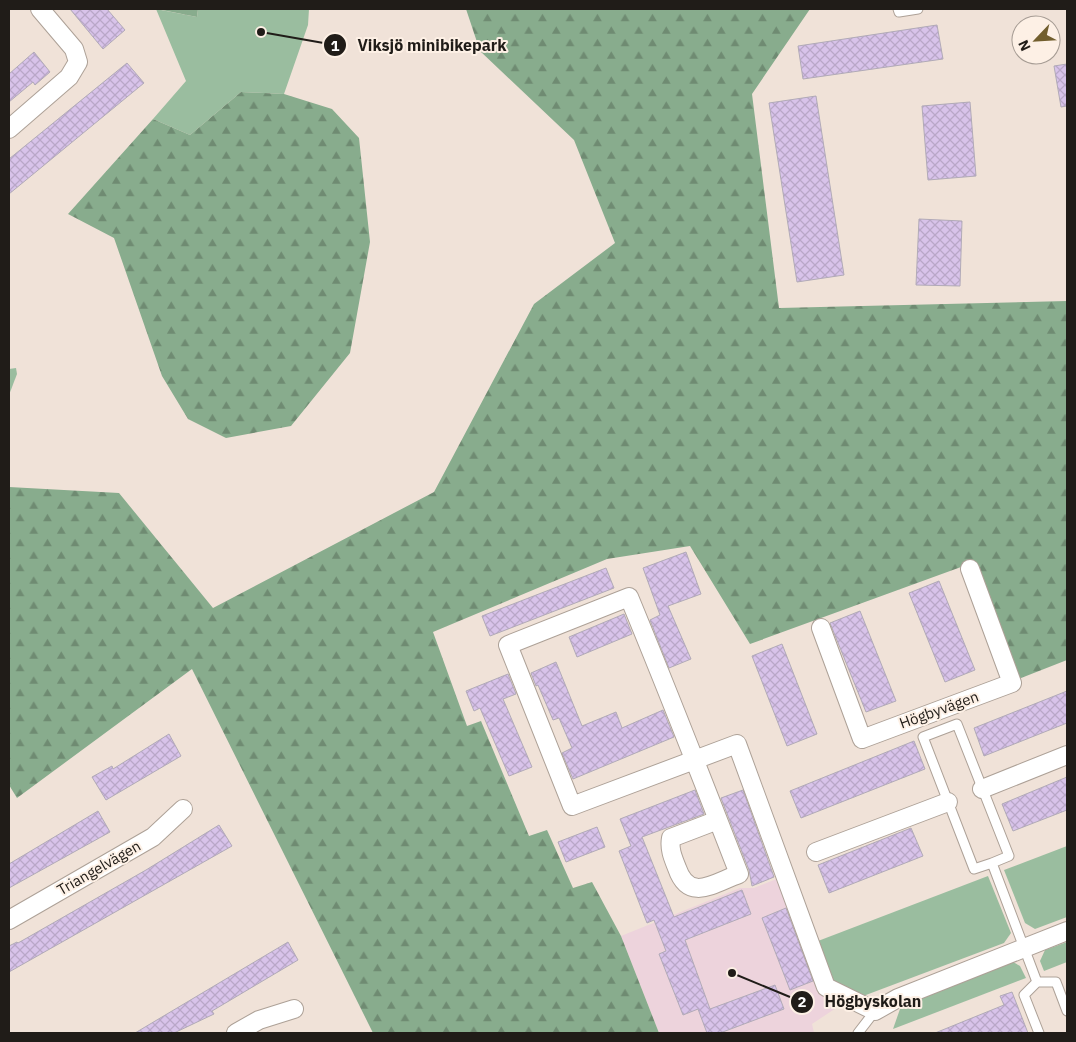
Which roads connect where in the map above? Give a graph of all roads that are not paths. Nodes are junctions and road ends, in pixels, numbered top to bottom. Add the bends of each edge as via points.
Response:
1 (40, 9) edge
2 (898, 9) edge
3 (918, 9) edge
4 (9, 129) edge
5 (970, 569) dead end
6 (821, 628) dead end
7 (1067, 755) edge
8 (695, 759) junction
9 (982, 789) junction
10 (948, 802) junction
11 (183, 810) dead end
12 (718, 820) dead end
13 (816, 852) dead end
14 (992, 863) junction
15 (9, 920) edge
16 (1067, 931) edge
17 (1025, 948) junction
18 (1037, 982) junction
19 (294, 1009) dead end
20 (875, 1011) junction
21 (1067, 1011) edge
22 (236, 1033) edge
23 (858, 1033) edge
24 (1039, 1033) edge

1 - 4 street via 74,49 78,62 70,78
2 - 3 lane via 899,12
5 - 6 street, Högbyvägen via 1012,683 862,739
7 - 9 street
8 - 8 street via 572,806 508,644 629,597
8 - 12 street
8 - 20 street via 737,744 826,987
9 - 10 lane, Högbyvägen via 957,724 923,737
9 - 14 lane, Högbyvägen via 1009,856
10 - 13 street
10 - 14 lane, Högbyvägen via 974,869
11 - 15 street, Triangelvägen via 154,836
14 - 17 lane
16 - 17 street
17 - 18 lane
17 - 20 street via 898,998
18 - 21 lane via 1056,982
18 - 24 lane via 1024,994
19 - 22 street via 259,1020
20 - 23 lane

